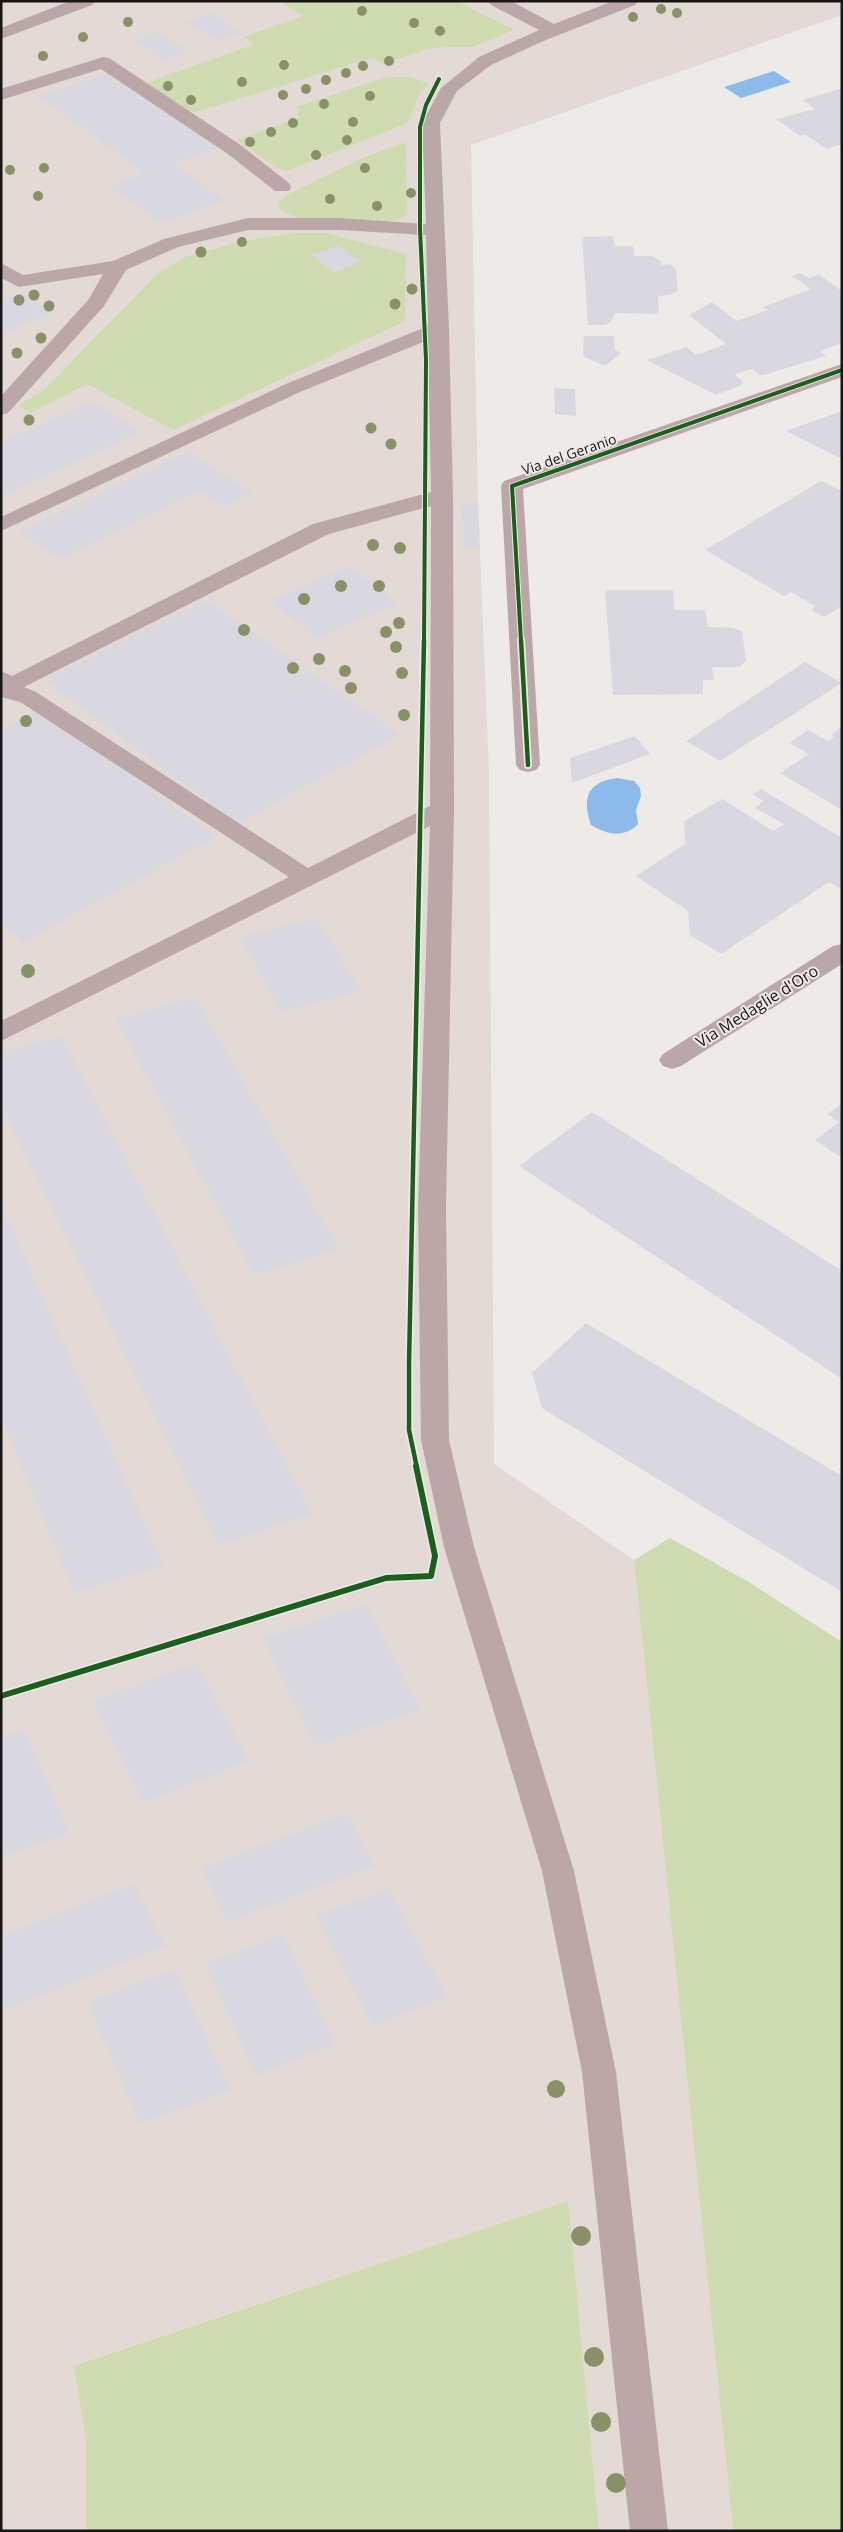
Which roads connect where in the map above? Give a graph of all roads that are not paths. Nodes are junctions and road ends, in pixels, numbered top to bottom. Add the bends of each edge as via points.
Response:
1 (86, 1) edge
2 (497, 1) edge
3 (629, 1) edge
4 (554, 30) junction
5 (1, 34) edge
6 (1, 95) edge
7 (282, 188) dead end
8 (436, 230) junction
9 (118, 266) junction
10 (1, 269) edge
11 (10, 285) edge
12 (439, 329) junction
13 (842, 370) edge
14 (1, 409) edge
15 (442, 496) junction
16 (1, 525) edge
17 (2, 685) edge
18 (528, 765) dead end
19 (442, 810) junction
20 (307, 878) junction
21 (842, 952) edge
22 (1, 1032) edge
23 (672, 1060) dead end
24 (650, 2531) edge

1 - 5 street
2 - 4 street
3 - 4 street
4 - 8 street via 486,60 450,88 430,122
6 - 7 street via 103,62 235,150
8 - 9 street via 339,224 248,224 171,243
8 - 12 street
9 - 11 street
9 - 14 street via 97,302
10 - 11 street
12 - 15 street
12 - 16 street via 293,388
13 - 18 street, Via del Geranio via 512,486
15 - 17 street via 321,529
15 - 19 street
17 - 20 street via 28,697
19 - 20 street
19 - 24 street via 432,1208 434,1440 459,1547 558,1871 599,2072
20 - 22 street
21 - 23 street, Via Medaglie d'Oro

